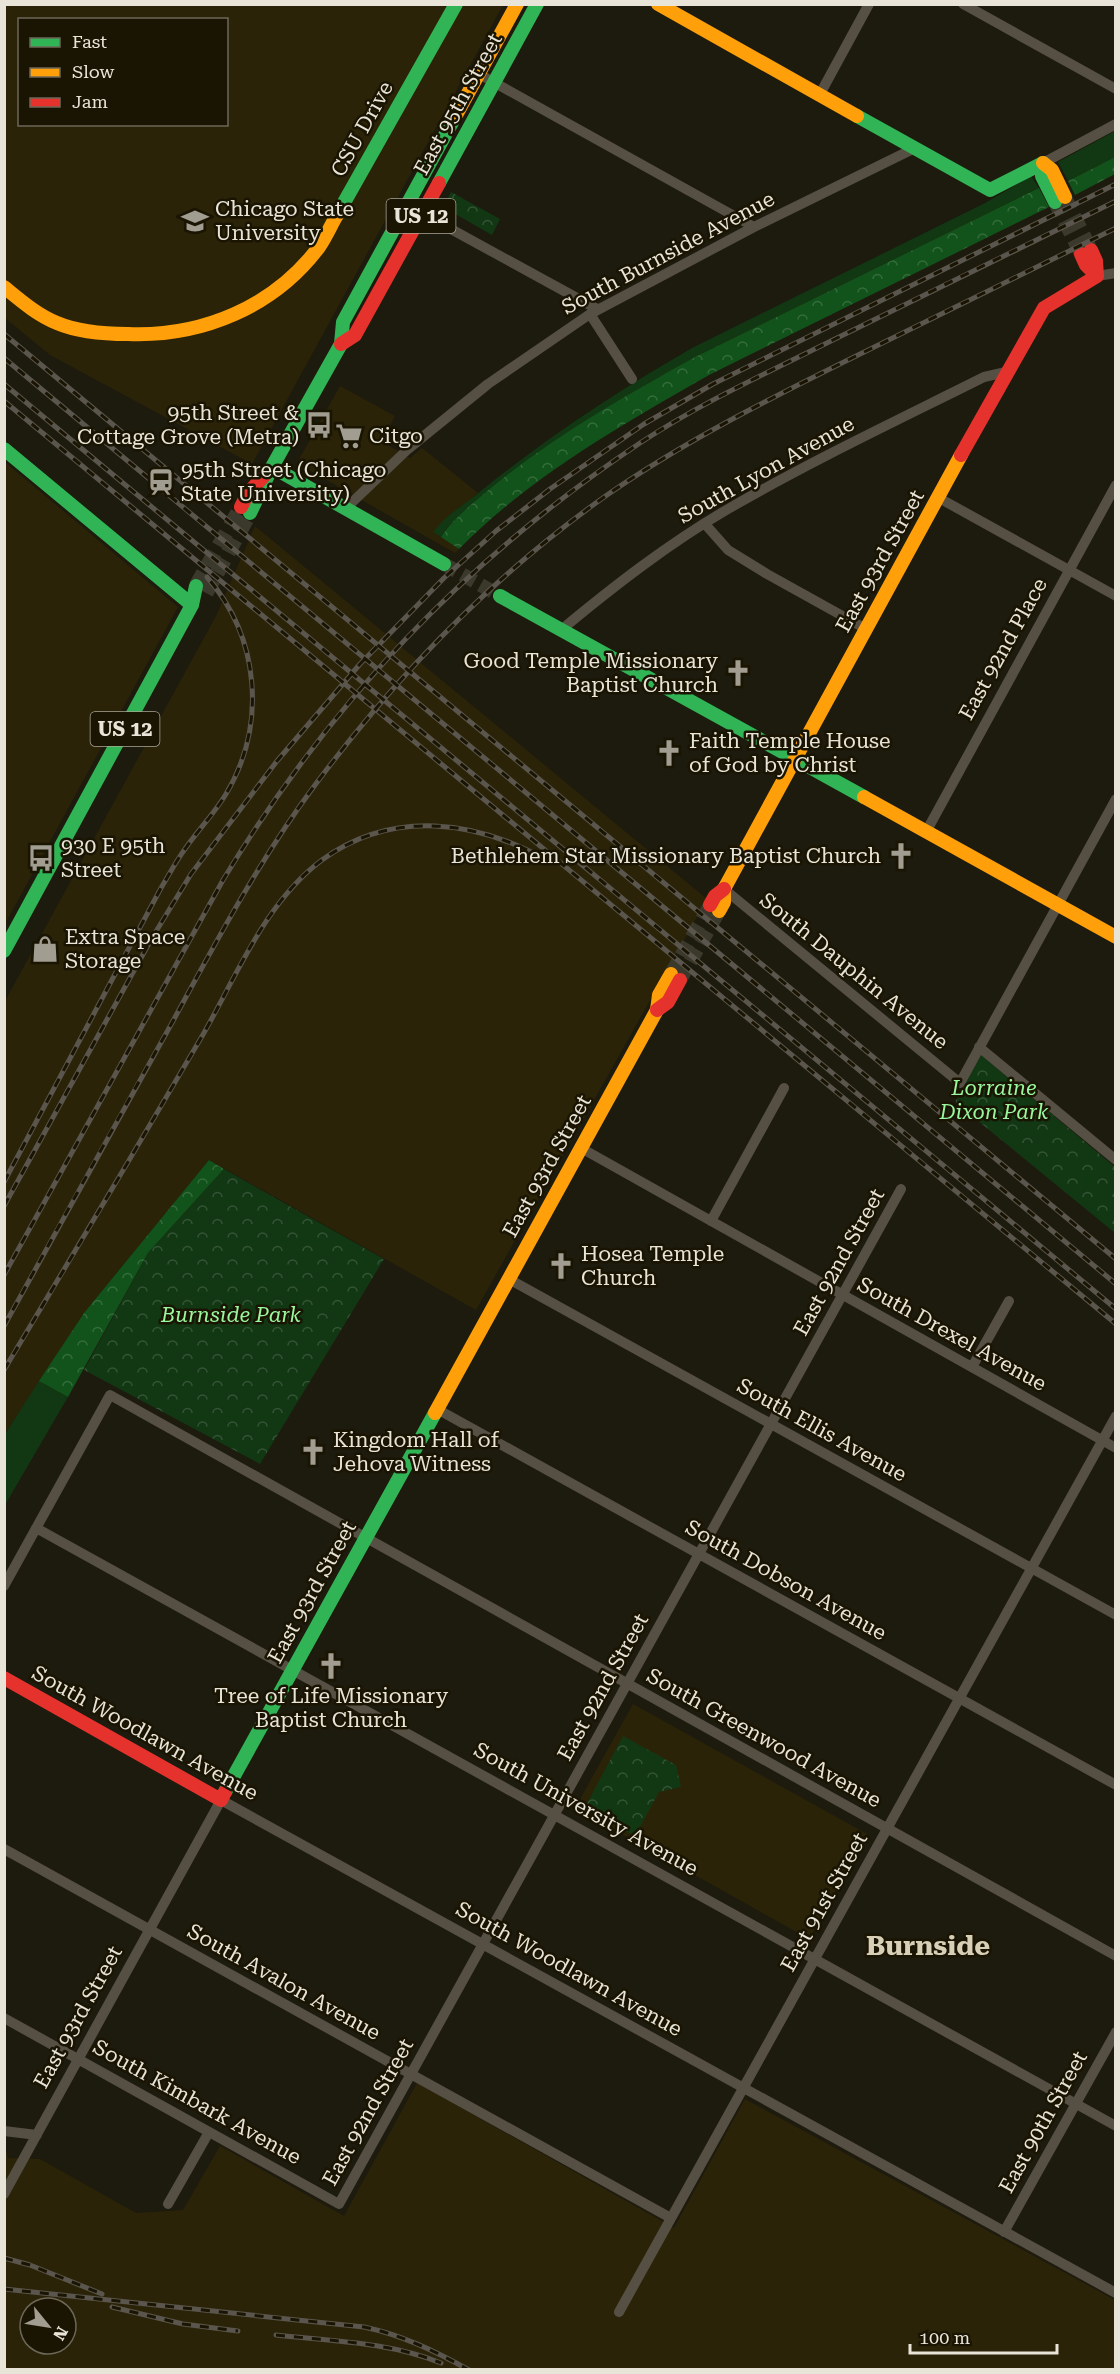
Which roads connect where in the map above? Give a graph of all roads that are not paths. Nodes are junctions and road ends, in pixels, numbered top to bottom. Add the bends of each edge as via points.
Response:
1 (456, 4) edge
2 (517, 4) edge
3 (537, 4) edge
4 (658, 4) edge
5 (869, 4) edge
6 (963, 4) edge
7 (479, 74) junction
8 (495, 82) junction
9 (1116, 89) edge
10 (820, 94) junction
11 (1116, 124) edge
12 (915, 148) junction
13 (1043, 163) junction
14 (1060, 200) tunnel mouth
15 (407, 205) junction
16 (422, 213) junction
17 (754, 227) junction
18 (1086, 252) tunnel mouth
19 (1116, 273) edge
20 (1097, 276) junction
21 (4, 287) edge
22 (593, 312) junction
23 (341, 344) junction
24 (1006, 372) junction
25 (632, 379) dead end
26 (4, 449) edge
27 (272, 467) junction
28 (1116, 485) edge
29 (939, 498) junction
30 (345, 509) junction
31 (246, 510) tunnel mouth
32 (705, 524) junction
33 (444, 564) tunnel mouth
34 (1069, 570) junction
35 (201, 590) tunnel mouth
36 (1116, 596) edge
37 (500, 597) tunnel mouth
38 (192, 605) junction
39 (866, 629) junction
40 (561, 630) junction
41 (795, 760) junction
42 (1116, 799) edge
43 (926, 832) junction
44 (724, 890) junction
45 (1058, 904) junction
46 (714, 908) tunnel mouth
47 (1116, 937) edge
48 (4, 951) edge
49 (676, 977) tunnel mouth
50 (979, 1047) junction
51 (784, 1088) dead end
52 (581, 1148) junction
53 (1116, 1160) edge
54 (901, 1189) dead end
55 (711, 1221) junction
56 (509, 1279) junction
57 (843, 1295) junction
58 (1009, 1301) dead end
59 (972, 1367) junction
60 (437, 1409) junction
61 (1116, 1416) edge
62 (771, 1424) junction
63 (1102, 1440) junction
64 (1116, 1448) edge
65 (36, 1528) junction
66 (366, 1538) junction
67 (699, 1554) junction
68 (1031, 1568) junction
69 (4, 1586) edge
70 (1116, 1615) edge
71 (293, 1669) junction
72 (4, 1678) edge
73 (627, 1684) junction
74 (959, 1699) junction
75 (1116, 1785) edge
76 (221, 1800) junction
77 (555, 1814) junction
78 (886, 1829) junction
79 (4, 1849) edge
80 (150, 1929) junction
81 (483, 1945) junction
82 (1116, 1956) edge
83 (814, 1959) junction
84 (4, 2018) edge
85 (1116, 2032) edge
86 (79, 2059) junction
87 (411, 2074) junction
88 (743, 2088) junction
89 (1076, 2104) junction
90 (1116, 2126) edge
91 (4, 2131) edge
92 (209, 2132) junction
93 (37, 2135) junction
94 (4, 2194) edge
95 (168, 2204) dead end
96 (339, 2204) joint
97 (671, 2218) junction
98 (1004, 2232) junction
99 (1116, 2293) edge
100 (619, 2312) dead end

1 - 21 street, CSU Drive via 319,246 290,279 256,304 195,329 126,335 59,323 41,315
2 - 7 street, East 95th Street / US 12
3 - 8 street, East 95th Street / US 12
4 - 10 street
5 - 10 street
6 - 9 street
7 - 8 street
7 - 15 street, East 95th Street / US 12
8 - 16 street, East 95th Street / US 12
8 - 17 street
10 - 12 street
11 - 13 street
12 - 13 street via 990,190
12 - 17 street, South Burnside Avenue
13 - 14 street via 1042,176
15 - 16 street
15 - 23 street, East 95th Street / US 12 via 343,322
16 - 22 street
16 - 23 street, East 95th Street / US 12 via 355,335
17 - 22 street, South Burnside Avenue
18 - 20 street via 1086,265
19 - 20 street
20 - 24 street, East 93rd Street via 1044,308
22 - 25 street
22 - 30 street, South Burnside Avenue via 488,384 408,449
23 - 27 street, East 95th Street / US 12
24 - 29 street, East 93rd Street
24 - 32 street, South Lyon Avenue via 984,377 816,461
26 - 38 street
27 - 30 street
27 - 31 street, East 95th Street / US 12 via 248,493
28 - 34 street, East 92nd Place
29 - 34 street
29 - 39 street, East 93rd Street
30 - 33 street
32 - 39 street via 728,550
32 - 40 street, South Lyon Avenue via 629,574
34 - 36 street
34 - 43 street, East 92nd Place
35 - 38 street, US 12
37 - 40 street
38 - 48 street, US 12
39 - 41 street, East 93rd Street
40 - 41 street
41 - 43 street
41 - 44 street, East 93rd Street
42 - 45 street
43 - 45 street
44 - 46 street, East 93rd Street via 724,902
44 - 50 street, South Dauphin Avenue via 960,1083
45 - 47 street
45 - 50 street
49 - 52 street, East 93rd Street via 668,1002 657,1010
50 - 53 street, South Dauphin Avenue
51 - 55 street
52 - 55 street, South Drexel Avenue
52 - 56 street, East 93rd Street
54 - 57 street, East 92nd Street
55 - 57 street, South Drexel Avenue
56 - 60 street, East 93rd Street
56 - 62 street, South Ellis Avenue
57 - 59 street, South Drexel Avenue
57 - 62 street, East 92nd Street
58 - 59 street
59 - 63 street, South Drexel Avenue
60 - 66 street, East 93rd Street
60 - 67 street, South Dobson Avenue
61 - 63 street, East 91st Street
62 - 67 street, East 92nd Street
62 - 68 street, South Ellis Avenue
63 - 64 street, South Drexel Avenue
63 - 68 street, East 91st Street
65 - 66 street, South Greenwood Avenue via 110,1395
65 - 69 street
65 - 71 street, South University Avenue
66 - 71 street, East 93rd Street
66 - 73 street, South Greenwood Avenue
67 - 73 street, East 92nd Street
67 - 74 street, South Dobson Avenue
68 - 70 street, South Ellis Avenue
68 - 74 street, East 91st Street
71 - 76 street, East 93rd Street
71 - 77 street, South University Avenue
72 - 76 street, South Woodlawn Avenue
73 - 77 street, East 92nd Street
73 - 78 street, South Greenwood Avenue
74 - 75 street, South Dobson Avenue
74 - 78 street, East 91st Street
76 - 80 street, East 93rd Street
76 - 81 street, South Woodlawn Avenue
77 - 81 street, East 92nd Street
77 - 83 street, South University Avenue
78 - 82 street, South Greenwood Avenue
78 - 83 street, East 91st Street
79 - 80 street, South Avalon Avenue
80 - 86 street, East 93rd Street
80 - 87 street, South Avalon Avenue
81 - 87 street, East 92nd Street
81 - 88 street, South Woodlawn Avenue
83 - 88 street, East 91st Street
83 - 89 street, South University Avenue
84 - 86 street, South Kimbark Avenue
85 - 89 street, East 90th Street
86 - 92 street, South Kimbark Avenue
86 - 93 street, East 93rd Street
87 - 96 street, East 92nd Street
87 - 97 street, South Avalon Avenue
88 - 97 street, East 91st Street
88 - 98 street, South Woodlawn Avenue
89 - 90 street, South University Avenue
89 - 98 street, East 90th Street
91 - 93 street
92 - 95 street
92 - 96 street, South Kimbark Avenue
93 - 94 street, East 93rd Street
97 - 100 street, East 91st Street
98 - 99 street, South Woodlawn Avenue

